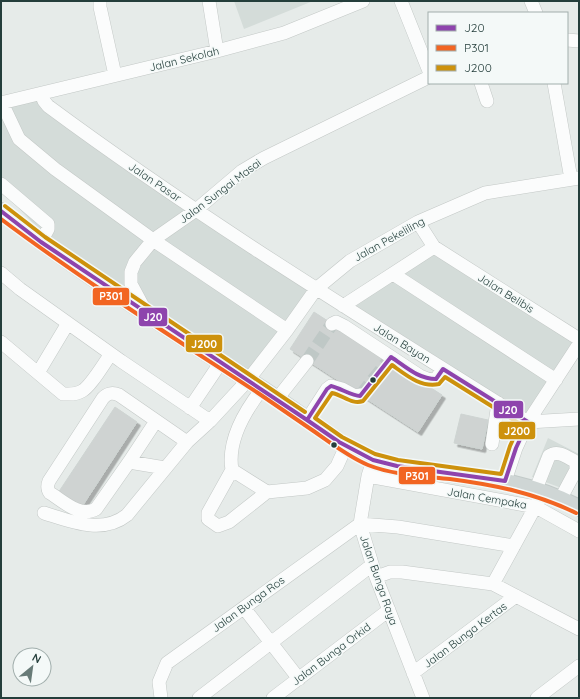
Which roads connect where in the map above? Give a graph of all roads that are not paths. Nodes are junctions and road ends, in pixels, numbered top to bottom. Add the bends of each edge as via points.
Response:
1 (100, 1) edge
2 (209, 1) edge
3 (363, 1) edge
4 (401, 1) edge
5 (531, 1) edge
6 (536, 12) edge
7 (568, 40) edge
8 (579, 41) edge
9 (217, 51) junction
10 (428, 68) edge
11 (115, 75) junction
12 (428, 77) edge
13 (481, 84) edge
14 (554, 84) edge
15 (41, 94) junction
16 (487, 101) dead end
17 (2, 103) edge
18 (575, 178) edge
19 (1, 184) edge
20 (196, 210) junction
21 (1, 211) edge
22 (418, 222) junction
23 (153, 240) junction
24 (41, 242) junction
25 (434, 247) junction
26 (1, 273) edge
27 (392, 274) junction
28 (316, 289) junction
29 (343, 306) junction
30 (146, 312) junction
31 (68, 323) junction
32 (332, 324) dead end
33 (287, 330) junction
34 (579, 339) edge
35 (1, 342) edge
36 (579, 344) edge
37 (111, 354) junction
38 (307, 360) tunnel mouth
39 (221, 362) junction
40 (443, 369) junction
41 (38, 374) junction
42 (248, 380) junction
43 (556, 380) junction
44 (262, 389) junction
45 (361, 395) dead end
46 (277, 399) junction
47 (498, 403) junction
48 (190, 408) junction
49 (579, 419) edge
50 (307, 420) junction
51 (156, 421) junction
52 (210, 421) junction
53 (528, 422) junction
54 (187, 442) junction
55 (492, 444) dead end
56 (346, 446) junction
57 (373, 460) junction
58 (130, 462) junction
59 (165, 468) junction
60 (232, 470) junction
61 (368, 476) junction
62 (505, 481) junction
63 (540, 490) junction
64 (267, 492) junction
65 (561, 498) junction
66 (578, 504) edge
67 (536, 507) junction
68 (44, 512) dead end
69 (360, 524) junction
70 (579, 531) edge
71 (514, 546) junction
72 (374, 571) junction
73 (493, 584) junction
74 (516, 596) junction
75 (244, 608) junction
76 (389, 610) junction
77 (579, 629) edge
78 (271, 643) junction
79 (579, 666) edge
80 (413, 673) junction
81 (299, 679) junction
82 (421, 697) edge
83 (161, 698) edge
84 (199, 698) edge
85 (273, 698) edge
86 (537, 698) edge

1 - 11 street
2 - 9 street
3 - 9 street, Jalan Sekolah via 284,33
4 - 10 street
5 - 6 street
7 - 8 street
9 - 11 street, Jalan Sekolah
11 - 15 street, Jalan Sekolah
12 - 20 street, Jalan Sungai Masai via 264,158 242,171
13 - 16 street
14 - 18 street
15 - 17 street, Jalan Sekolah
15 - 20 street, Jalan Pasar via 48,106
17 - 23 street via 20,139 55,169
18 - 22 street, Jalan Pekeliling via 485,193
19 - 24 street via 48,224
20 - 23 street, Jalan Sungai Masai
20 - 28 street, Jalan Pasar
21 - 24 main road
22 - 25 street, Jalan Belibis
22 - 28 street, Jalan Pekeliling via 350,260
23 - 30 street, Jalan Sungai Masai via 135,262 130,279
23 - 33 street
24 - 30 main road
25 - 27 street
25 - 34 street, Jalan Belibis
26 - 31 street
27 - 29 street
27 - 43 street
28 - 29 street, Jalan Bayan
28 - 33 street, Jalan Pekeliling
29 - 40 street, Jalan Bayan
30 - 39 main road
31 - 37 street
31 - 41 street
32 - 40 street via 336,322 344,326 420,376 430,380 436,379
33 - 42 street, Jalan Pekeliling
35 - 41 street
36 - 43 street
37 - 41 street via 82,391 72,394 63,394
37 - 48 street
38 - 46 street
39 - 42 main road
39 - 48 street
40 - 47 street, Jalan Bayan
42 - 44 main road
42 - 52 street, Jalan Pekeliling
43 - 53 street
44 - 46 main road
44 - 60 street via 252,401 235,435 230,459
45 - 50 street via 355,396 342,388 331,386
46 - 50 main road
47 - 53 street, Jalan Bayan
47 - 55 street
48 - 52 street
49 - 53 street
50 - 56 main road
51 - 54 street
51 - 58 street
51 - 58 street via 119,395 106,394 48,484 48,491 78,511 93,511
52 - 54 street, Jalan Pekeliling
53 - 62 street
54 - 59 street, Jalan Pekeliling
56 - 57 main road
56 - 64 street via 337,466 325,480 307,488
57 - 61 street, Jalan Bunga Raya
57 - 62 main road via 397,466
58 - 59 street
59 - 68 street, Jalan Pekeliling via 127,515 115,522 87,525
60 - 64 street
60 - 64 street via 208,513 208,520 218,526 228,522
61 - 67 street, Jalan Cempaka
61 - 69 street, Jalan Bunga Raya
62 - 63 main road
63 - 65 main road
63 - 65 street via 549,456 558,453 576,462 577,465
63 - 67 street
65 - 66 main road
67 - 70 street, Jalan Cempaka
67 - 71 street
69 - 71 street via 409,528
69 - 72 street, Jalan Bunga Raya
69 - 75 street, Jalan Bunga Ros
71 - 73 street
72 - 73 street via 402,572
72 - 76 street, Jalan Bunga Raya
72 - 78 street
73 - 74 street
74 - 77 street
74 - 80 street, Jalan Bunga Kertas
75 - 78 street
75 - 83 street, Jalan Bunga Ros via 167,663 159,682
76 - 80 street, Jalan Bunga Raya
76 - 81 street, Jalan Bunga Orkid
78 - 81 street
78 - 84 street
79 - 86 street
80 - 82 street, Jalan Bunga Raya
81 - 85 street, Jalan Bunga Orkid

